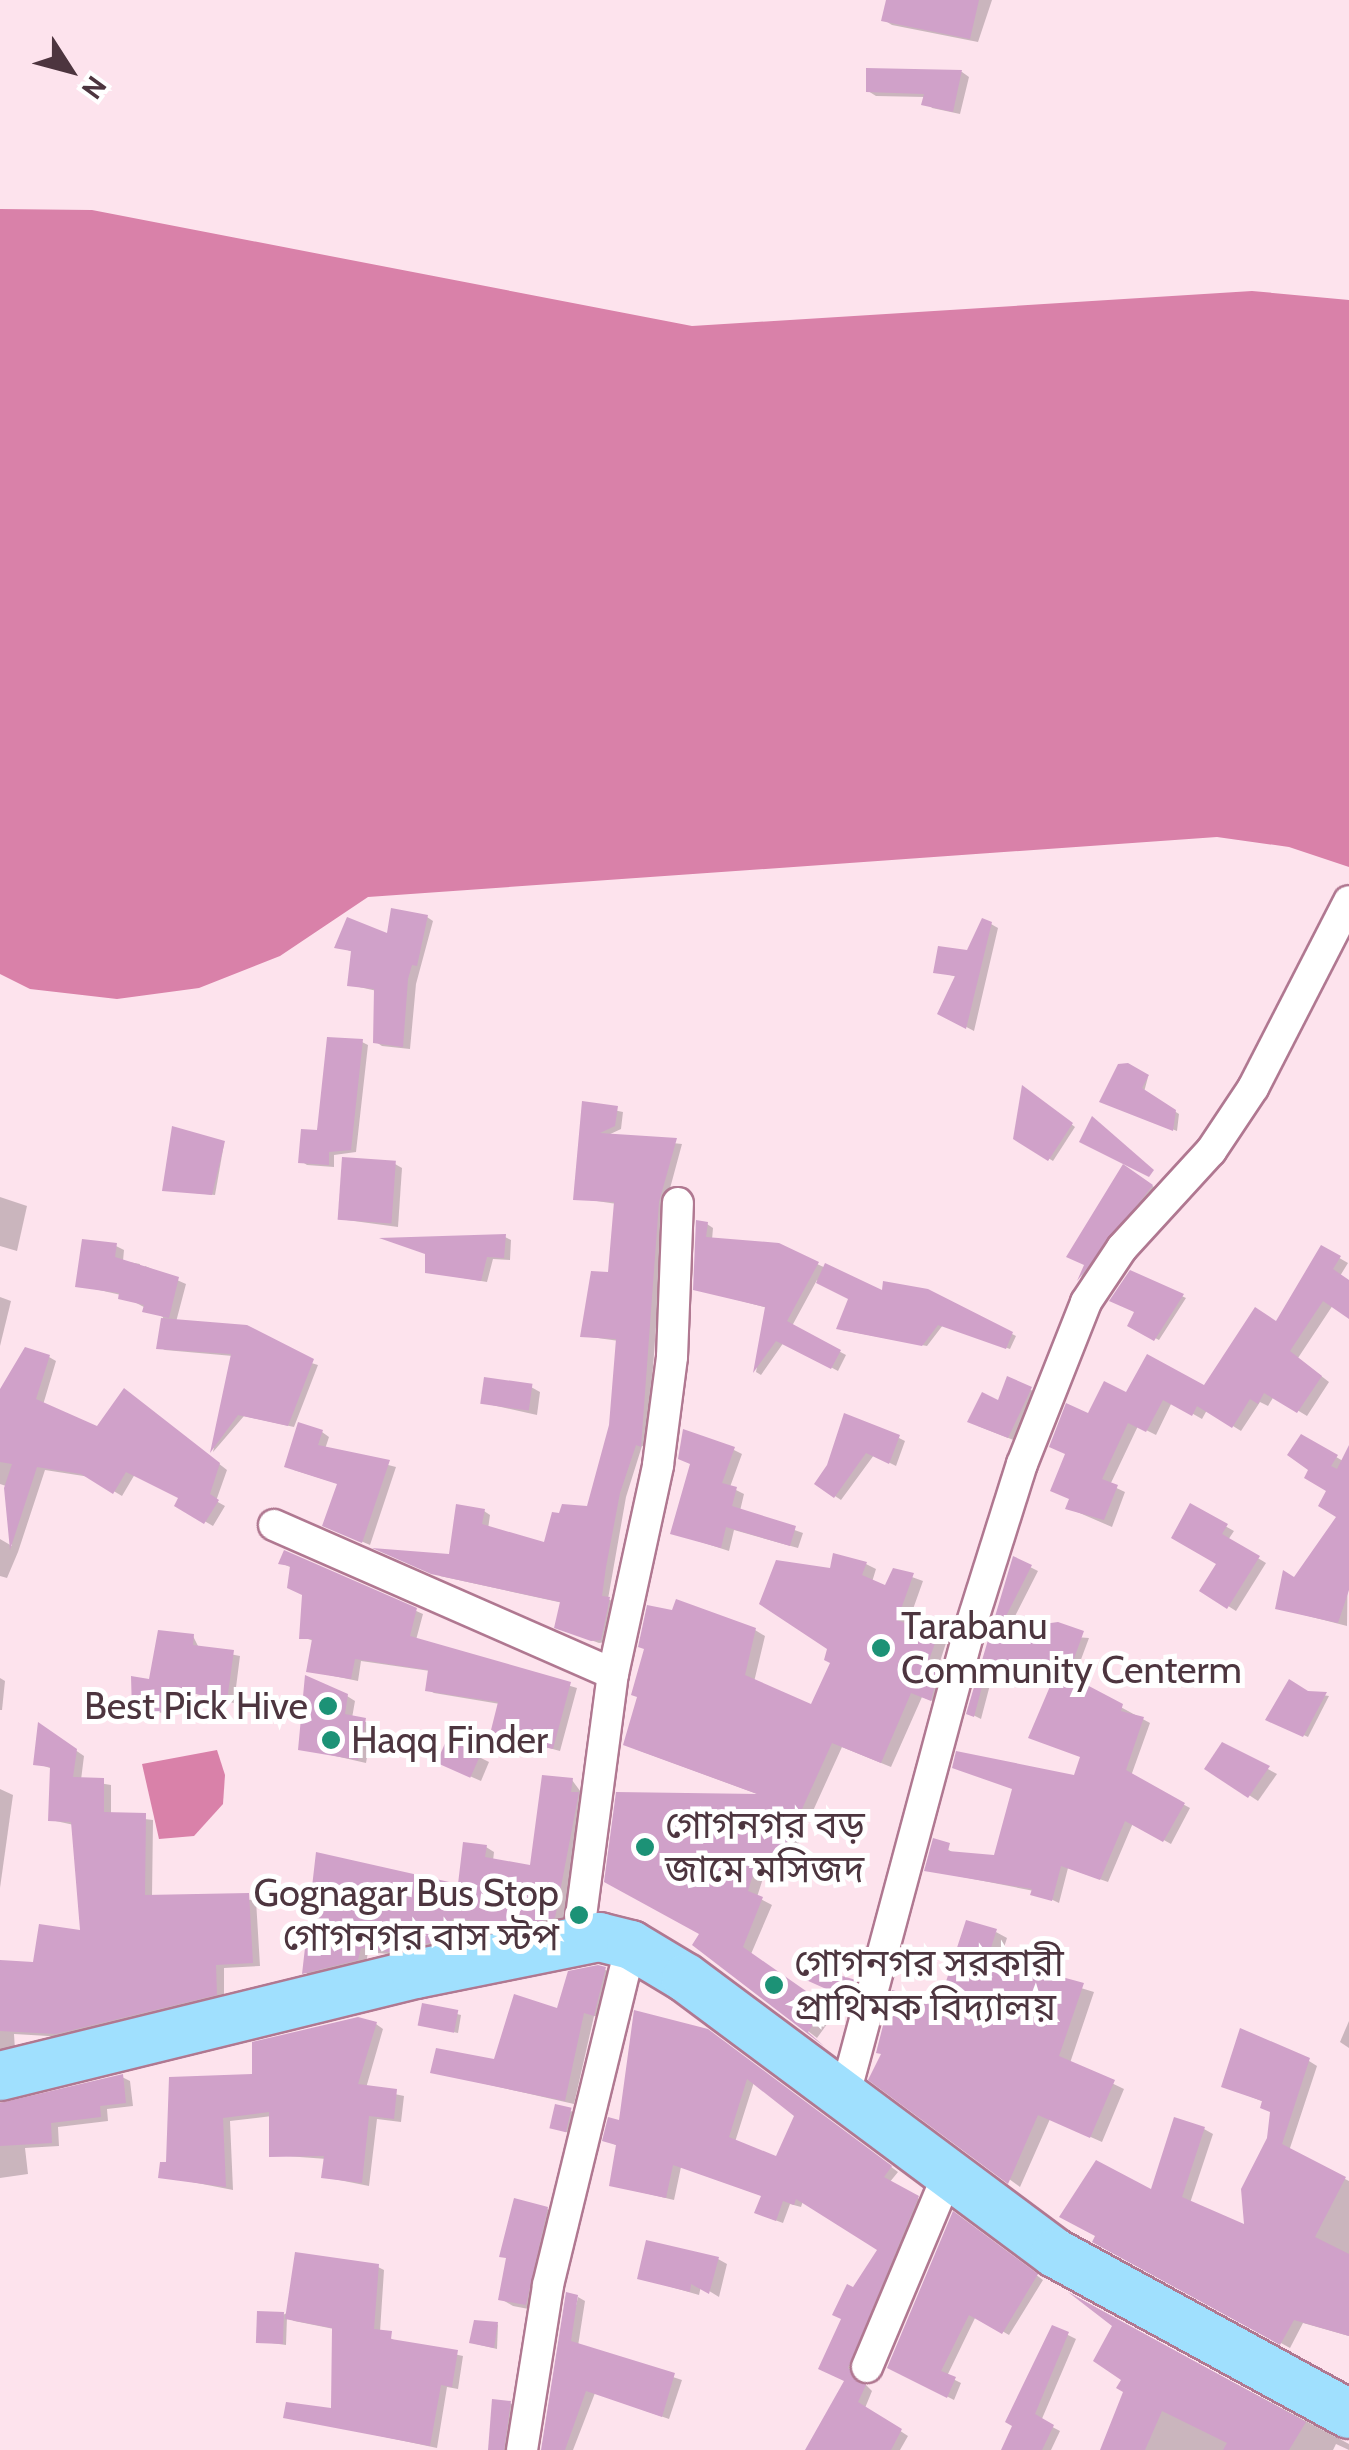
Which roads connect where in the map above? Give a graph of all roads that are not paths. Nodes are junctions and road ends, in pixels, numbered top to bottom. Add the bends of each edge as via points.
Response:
1 (1349, 901) edge
2 (678, 1204) dead end
3 (274, 1525) dead end
4 (613, 1674) junction
5 (578, 1939) junction
6 (631, 1946) junction
7 (0, 2076) edge
8 (845, 2094) junction
9 (950, 2170) junction
10 (867, 2367) dead end
11 (1349, 2414) edge
12 (522, 2450) edge

1 - 8 street via 1253,1088 1211,1151 1122,1248 1086,1302 1022,1464 968,1635
2 - 4 street via 672,1357 658,1465
3 - 4 street
4 - 5 street
5 - 6 main road
5 - 7 main road
6 - 8 main road
6 - 12 street via 548,2284
8 - 9 main road
9 - 10 street
9 - 11 main road via 1055,2253

